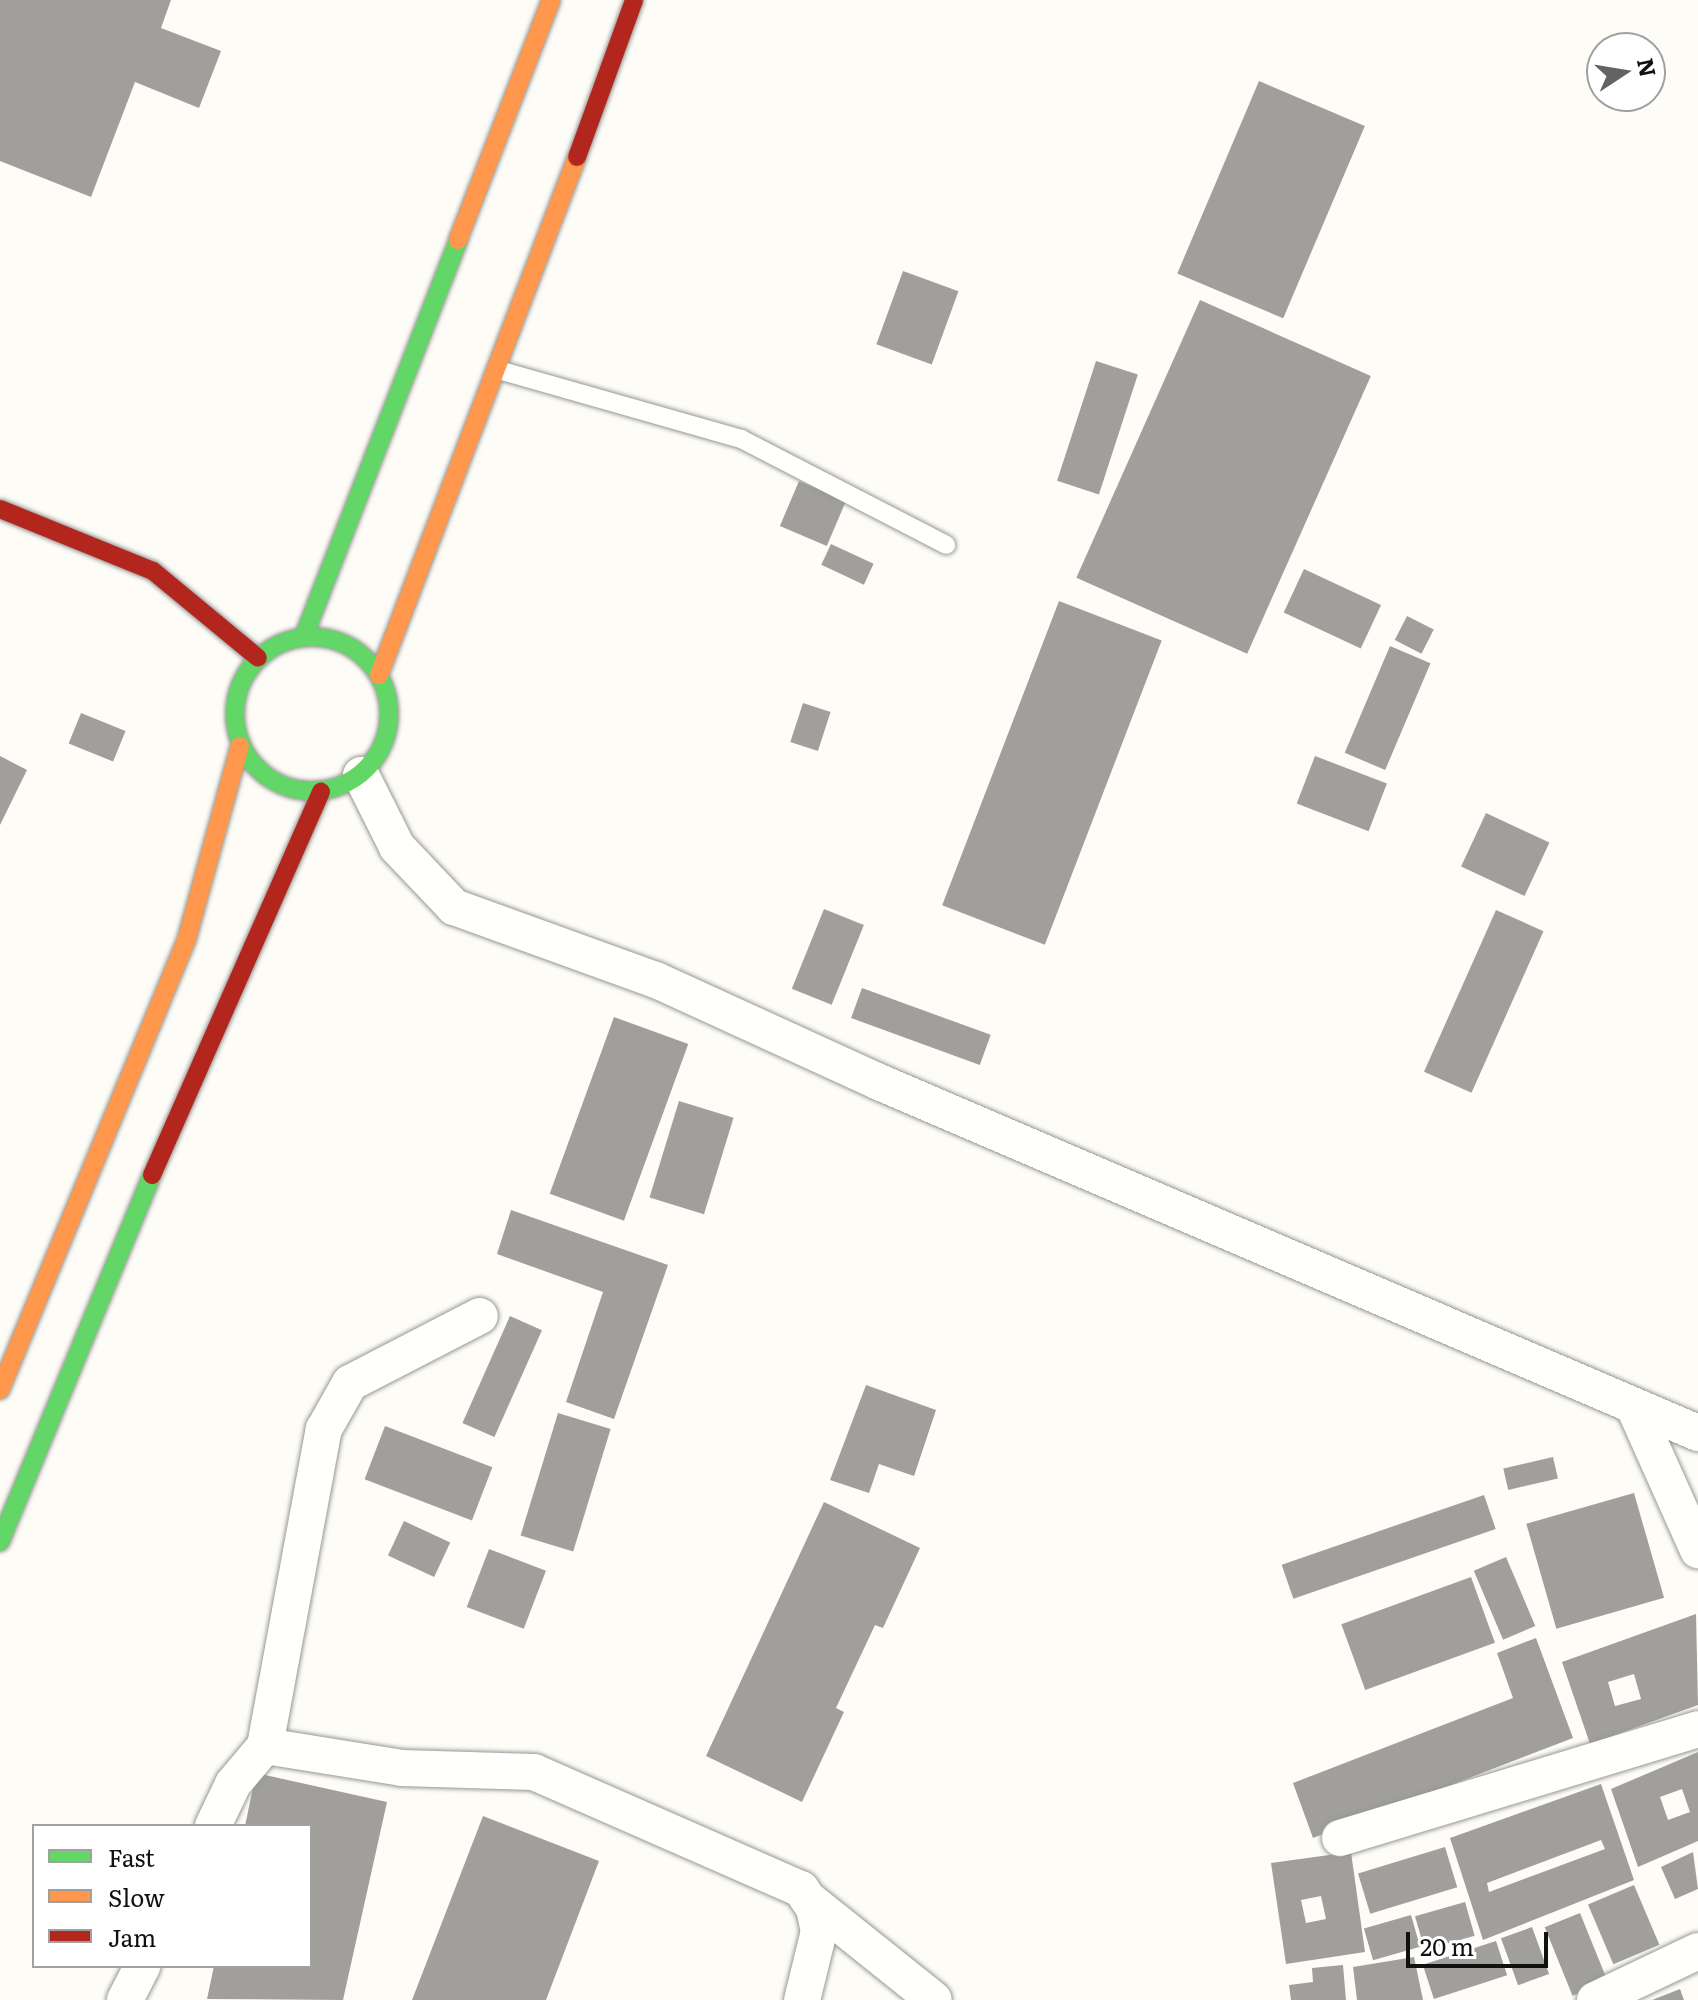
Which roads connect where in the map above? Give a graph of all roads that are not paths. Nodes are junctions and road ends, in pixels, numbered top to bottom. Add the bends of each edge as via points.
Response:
1 (551, 0) edge
2 (634, 0) edge
3 (499, 370) junction
4 (0, 509) edge
5 (946, 545) dead end
6 (304, 636) junction
7 (258, 658) junction
8 (379, 675) junction
9 (240, 746) junction
10 (361, 775) junction
11 (321, 792) junction
12 (480, 1316) dead end
13 (0, 1390) edge
14 (1634, 1407) junction
15 (1698, 1433) edge
16 (0, 1542) edge
17 (1698, 1550) edge
18 (1698, 1729) edge
19 (265, 1746) junction
20 (214, 1824) edge
21 (1340, 1838) dead end
22 (806, 1898) junction
23 (1698, 1951) edge
24 (141, 1968) edge
25 (125, 2000) edge
26 (802, 2000) edge
27 (934, 2000) edge
28 (1595, 2000) edge

1 - 6 main road
2 - 3 main road
3 - 5 lane via 741,439
3 - 8 main road
4 - 7 main road via 153,571
6 - 7 main road via 279,643
6 - 8 main road via 347,645
7 - 9 main road via 243,678 235,703
8 - 10 main road via 388,696 386,739
9 - 11 main road via 276,783
9 - 13 main road via 187,938
10 - 11 main road
10 - 14 street via 397,847 454,907 656,980 879,1082
11 - 16 main road via 164,1145
12 - 19 street via 350,1383 324,1429
14 - 15 street
14 - 17 street
18 - 21 street
19 - 20 street via 233,1784
19 - 22 street via 402,1768 534,1772 801,1889
22 - 26 street via 819,1931
22 - 27 street
23 - 28 street
24 - 25 street

